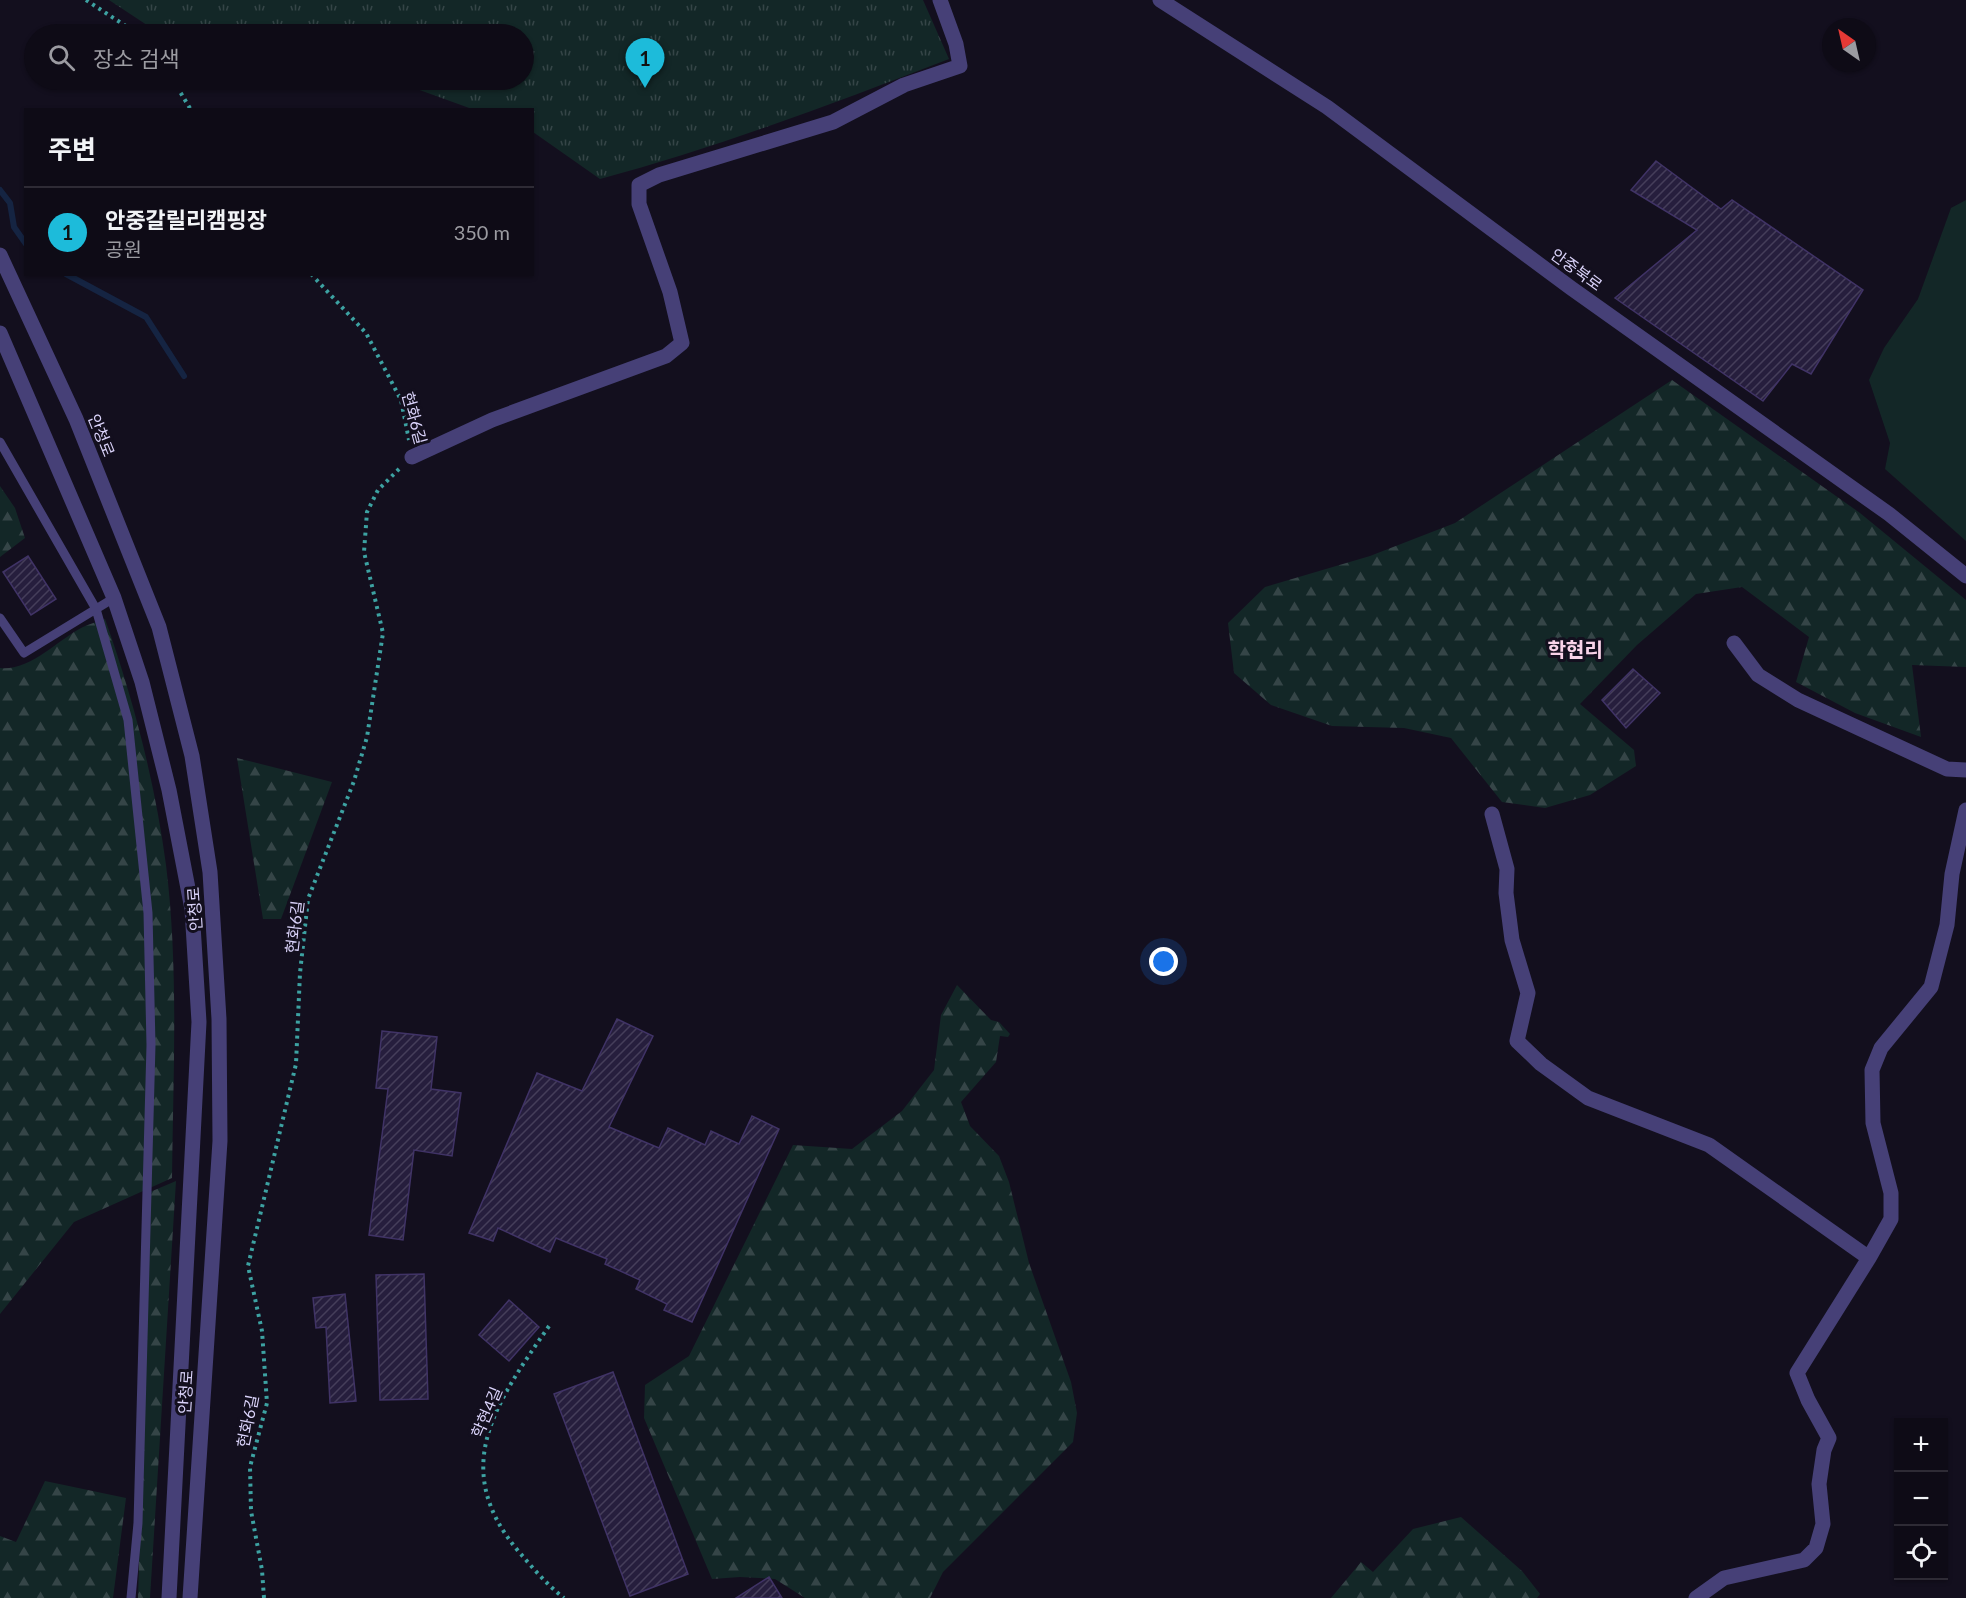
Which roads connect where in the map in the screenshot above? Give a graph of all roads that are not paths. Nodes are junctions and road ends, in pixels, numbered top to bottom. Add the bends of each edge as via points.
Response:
1 (940, 0) edge
2 (1160, 0) edge
3 (0, 255) edge
4 (0, 333) edge
5 (0, 442) edge
6 (412, 458) road end
7 (1966, 576) edge
8 (114, 598) junction
9 (96, 609) junction
10 (0, 618) edge
11 (1734, 643) dead end
12 (1966, 770) edge
13 (1966, 810) edge
14 (1492, 814) dead end
15 (1869, 1258) junction
16 (131, 1598) edge
17 (169, 1598) edge
18 (189, 1598) edge
19 (1696, 1598) edge

1 - 6 street via 960,66 904,85 833,122 659,175 639,185 639,204 670,292 682,343 666,356 492,420
2 - 7 street, 안중북로 via 1327,107 1571,288 1890,514
3 - 18 street, 안청로 via 76,419 159,627 192,756 210,872 219,1019 220,1141
4 - 8 street, 안청로
5 - 9 lane
8 - 9 lane
8 - 17 street, 안청로 via 142,682 169,790 192,909 199,1022
9 - 10 lane via 24,653
9 - 16 lane via 128,720 148,913 151,1045 138,1523
11 - 12 street via 1758,675 1798,700 1947,769
13 - 15 street via 1952,874 1947,925 1931,987 1881,1048 1872,1070 1873,1123 1891,1192 1891,1219
14 - 15 street via 1506,869 1512,940 1528,993 1517,1041 1588,1098 1709,1145
15 - 19 street via 1797,1373 1829,1438 1819,1484 1823,1524 1816,1548 1794,1564 1724,1578

